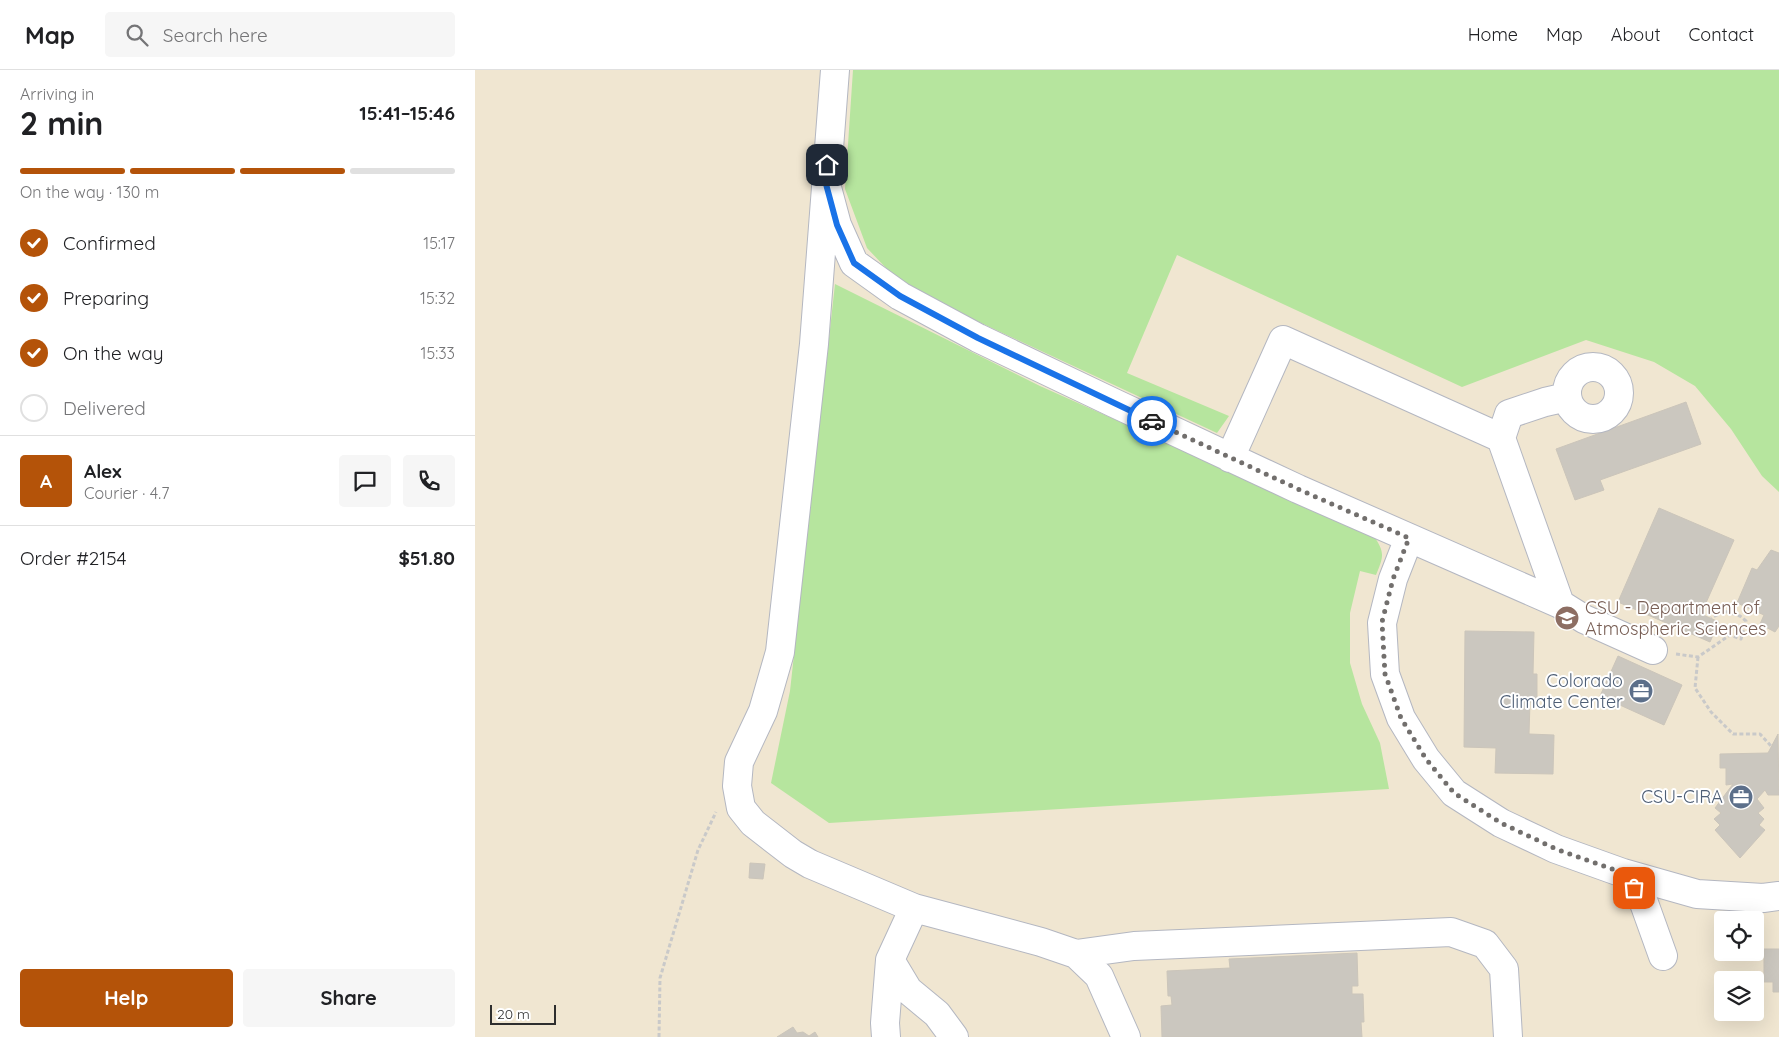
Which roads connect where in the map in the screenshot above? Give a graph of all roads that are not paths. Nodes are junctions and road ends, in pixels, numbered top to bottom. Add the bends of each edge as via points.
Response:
1 (835, 70) edge
2 (826, 184) junction
3 (1567, 397) dead end
4 (1501, 438) junction
5 (1230, 458) junction
6 (1409, 538) junction
7 (1560, 604) junction
8 (1653, 650) road end
9 (1623, 873) junction
10 (1779, 896) edge
11 (914, 908) junction
12 (1076, 954) junction
13 (1663, 956) dead end
14 (891, 960) junction
15 (886, 1037) edge
16 (954, 1037) edge
17 (1126, 1037) edge
18 (1507, 1037) edge

1 - 2 lane
2 - 5 lane via 837,225 854,263 900,296 978,338
2 - 11 lane via 814,344 780,652 763,711 739,762 737,786 741,808 753,823 793,854
3 - 4 lane via 1509,414
4 - 5 lane via 1283,340
4 - 7 lane
5 - 6 lane
6 - 7 lane
6 - 9 lane via 1393,579 1382,622 1385,674 1401,718 1426,759 1454,793 1501,823 1556,849
7 - 8 lane via 1584,619
9 - 10 lane via 1697,894
9 - 13 lane via 1644,903
11 - 12 lane
11 - 14 lane
12 - 17 lane via 1099,976
12 - 18 lane via 1134,946 1451,932 1485,944 1504,969
14 - 15 lane
14 - 16 lane via 908,990 937,1014

